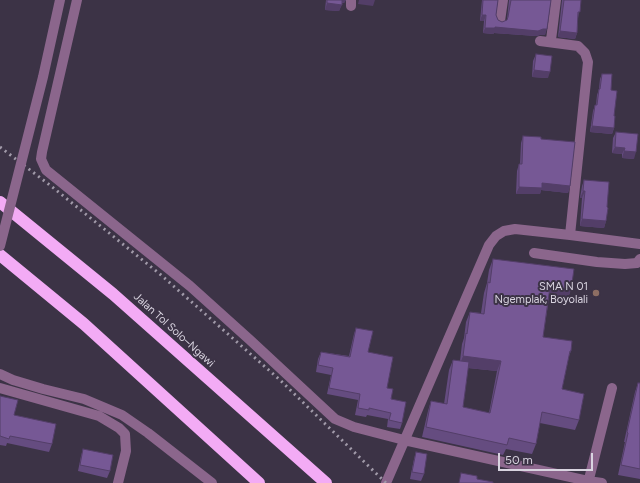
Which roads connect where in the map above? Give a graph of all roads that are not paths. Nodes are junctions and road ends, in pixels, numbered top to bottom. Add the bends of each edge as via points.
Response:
1 (60, 0) edge
2 (77, 0) edge
3 (502, 0) edge
4 (556, 0) edge
5 (500, 21) edge
6 (550, 40) dead end
7 (540, 41) dead end
8 (0, 202) edge
9 (570, 235) junction
10 (640, 244) edge
11 (0, 246) edge
12 (534, 253) dead end
13 (0, 255) edge
14 (640, 260) edge
15 (0, 374) edge
16 (0, 388) edge
17 (612, 388) dead end
18 (404, 440) junction
19 (588, 482) edge
20 (118, 483) edge
21 (212, 483) edge
22 (260, 483) edge
23 (326, 483) edge
24 (386, 483) edge
25 (602, 483) edge

1 - 11 street, bridge
2 - 18 street via 42,152 41,159 46,170 190,286 334,419 350,426
3 - 5 street
4 - 6 street
7 - 9 street via 578,46 585,53 588,62
8 - 23 highway, Jalan Tol Solo–Ngawi via 114,294
9 - 10 street
9 - 18 street via 515,229 496,236 489,245
12 - 14 street via 624,264 637,263
13 - 22 highway via 84,324
15 - 21 street via 43,389 84,399 122,415
16 - 20 street via 99,416 120,428 125,434 126,451
17 - 19 street
18 - 19 street
18 - 24 street
19 - 25 street

